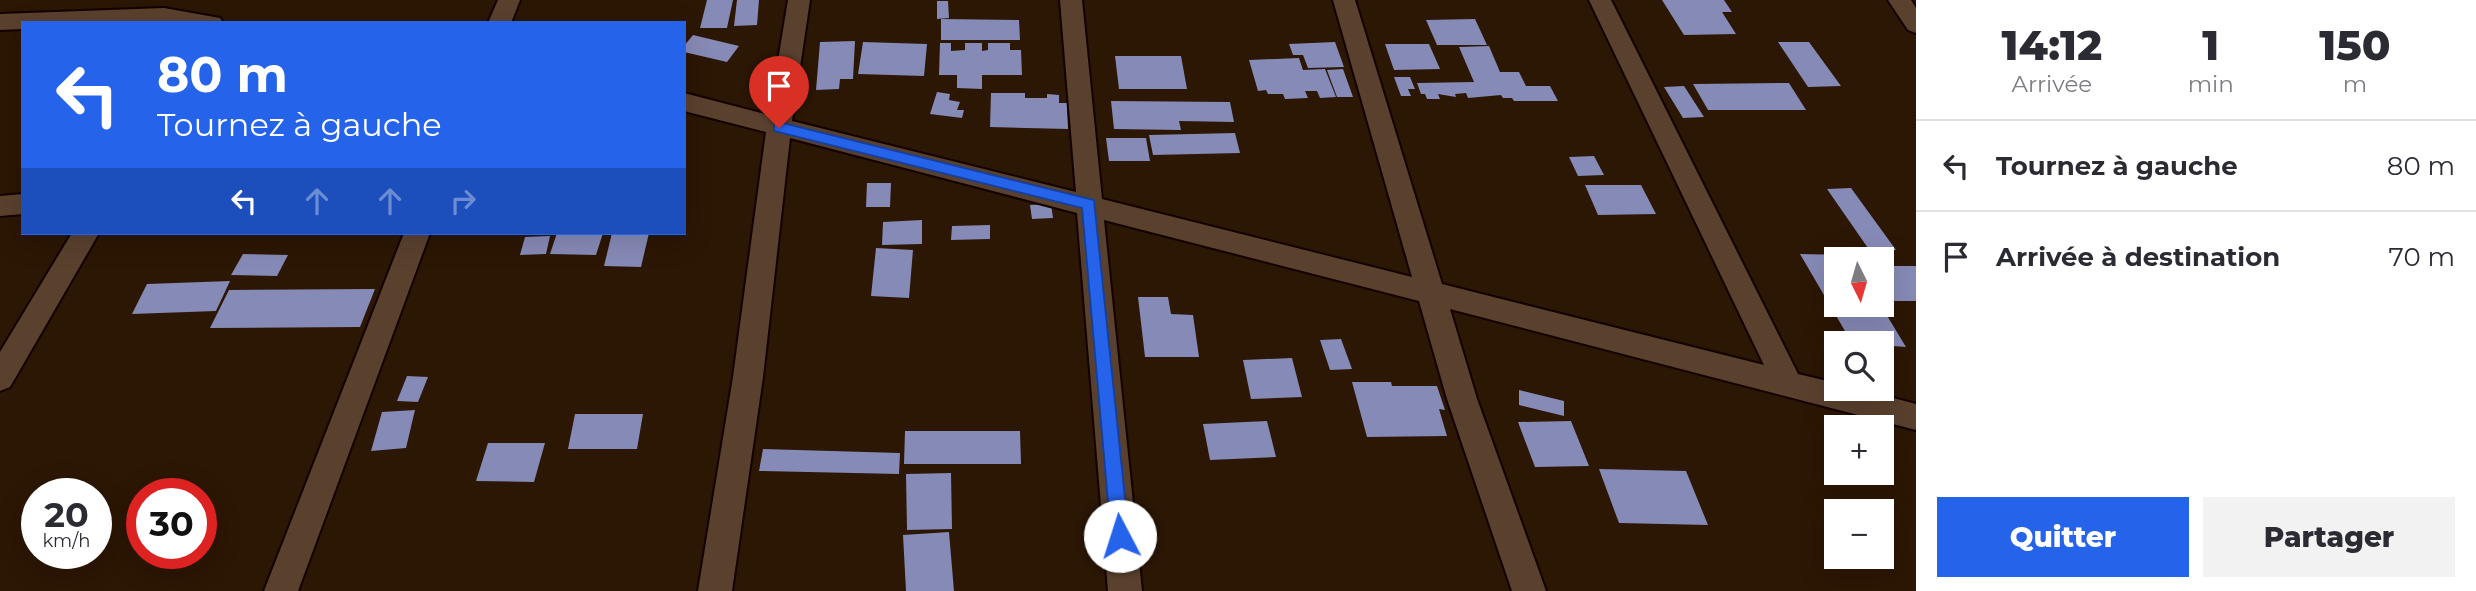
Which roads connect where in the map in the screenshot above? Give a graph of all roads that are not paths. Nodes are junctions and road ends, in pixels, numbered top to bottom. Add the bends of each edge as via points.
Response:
1 (509, 0) edge
2 (799, 0) edge
3 (1071, 0) edge
4 (1344, 0) edge
5 (1600, 0) edge
6 (1899, 0) edge
7 (21, 21) edge
8 (27, 21) edge
9 (198, 21) edge
10 (500, 21) edge
11 (0, 22) edge
12 (1916, 25) edge
13 (686, 103) edge
14 (779, 128) junction
15 (21, 204) edge
16 (1089, 204) junction
17 (0, 206) edge
18 (85, 235) edge
19 (416, 235) edge
20 (1430, 291) junction
21 (0, 378) edge
22 (1787, 382) junction
23 (1916, 417) edge
24 (281, 591) edge
25 (716, 591) edge
26 (1125, 591) edge
27 (1529, 591) edge

1 - 10 street
2 - 14 street
3 - 16 street
4 - 20 street
5 - 22 street
6 - 12 street
7 - 11 street
8 - 9 street via 164,16
13 - 14 street
14 - 16 street
14 - 25 street
15 - 17 street
16 - 20 street
16 - 26 street
18 - 21 street
19 - 24 street
20 - 22 street
20 - 27 street via 1461,399
22 - 23 street

